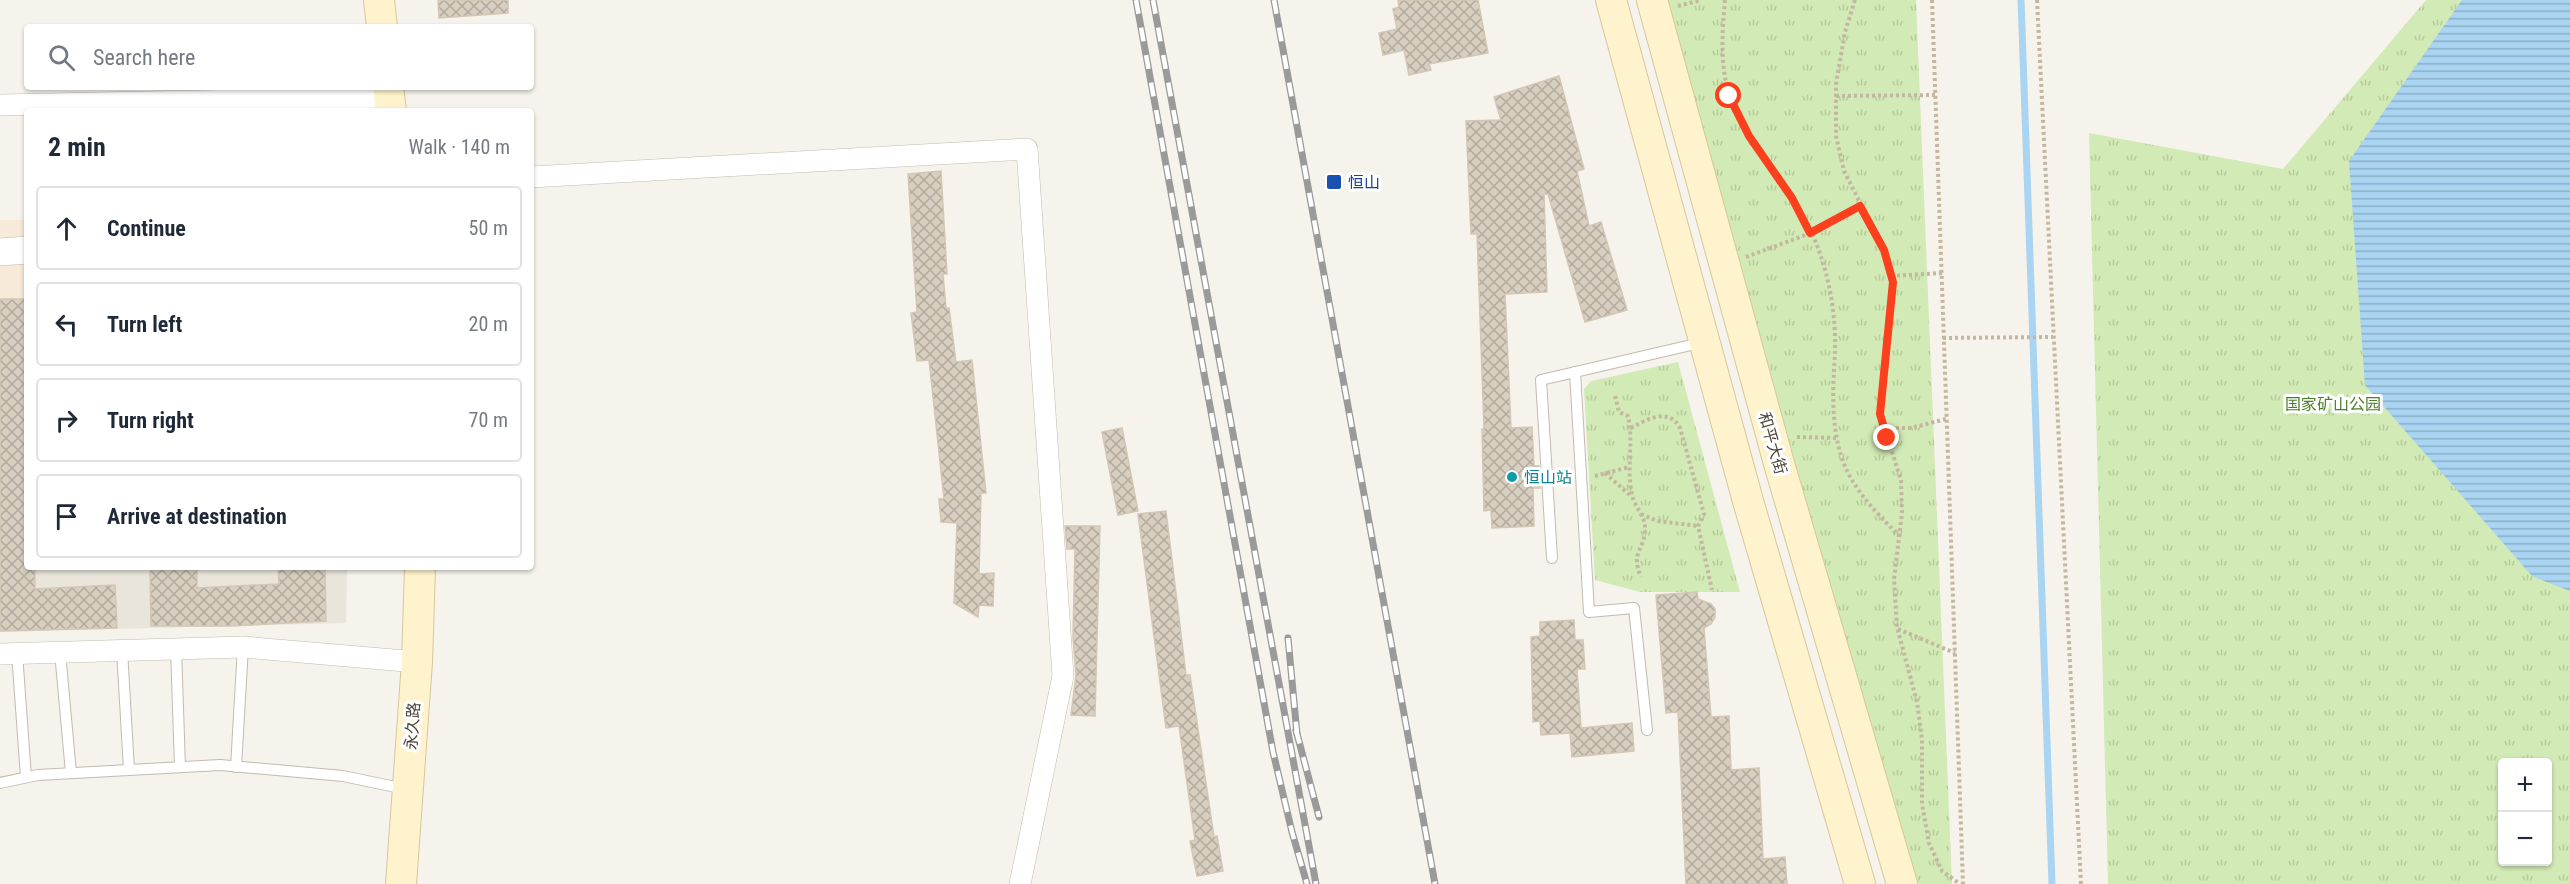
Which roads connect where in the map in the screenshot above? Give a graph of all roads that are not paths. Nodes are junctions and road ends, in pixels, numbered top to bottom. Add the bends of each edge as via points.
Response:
1 (379, 0) edge
2 (1611, 0) edge
3 (1652, 0) edge
4 (382, 24) edge
5 (389, 98) edge
6 (0, 105) edge
7 (534, 177) edge
8 (24, 250) edge
9 (0, 252) edge
10 (1704, 342) junction
11 (1575, 372) junction
12 (1552, 558) dead end
13 (420, 570) edge
14 (243, 647) junction
15 (176, 649) junction
16 (122, 650) junction
17 (60, 652) junction
18 (9, 654) edge
19 (417, 662) junction
20 (1647, 730) dead end
21 (180, 767) junction
22 (236, 767) junction
23 (129, 770) junction
24 (71, 773) junction
25 (26, 777) junction
26 (0, 783) edge
27 (408, 789) junction
28 (401, 884) edge
29 (1020, 884) edge
30 (1860, 884) edge
31 (1902, 884) edge

1 - 4 main road
2 - 10 main road
3 - 31 main road, 和平大街 via 1771,435
5 - 6 street
7 - 29 street via 1027,149 1063,676
8 - 9 street
10 - 11 lane
10 - 30 main road
11 - 12 lane via 1541,380
11 - 20 lane via 1589,612 1634,608
13 - 19 main road, 永久路
14 - 15 street
14 - 19 street
14 - 22 lane
15 - 16 street
15 - 21 lane
16 - 17 street
16 - 23 lane
17 - 18 street
17 - 24 lane
18 - 25 lane
19 - 27 main road, 永久路
21 - 22 lane
21 - 23 lane
22 - 27 lane via 344,776
23 - 24 lane
24 - 25 lane
25 - 26 lane
27 - 28 main road, 永久路

